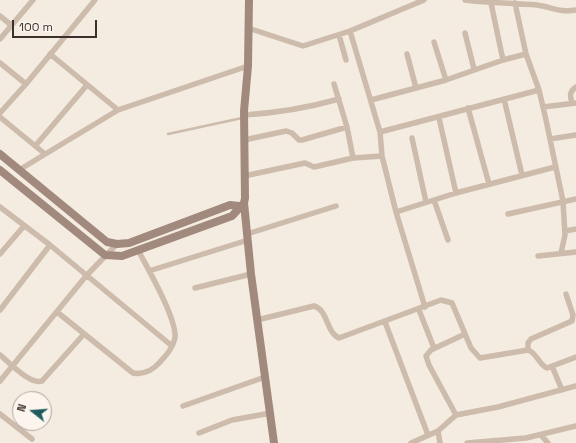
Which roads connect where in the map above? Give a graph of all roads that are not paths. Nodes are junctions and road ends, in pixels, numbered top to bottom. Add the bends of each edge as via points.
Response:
1 (33, 0) edge
2 (95, 0) edge
3 (249, 0) edge
4 (424, 0) edge
5 (465, 0) edge
6 (491, 3) junction
7 (515, 3) junction
8 (538, 3) edge
9 (576, 10) edge
10 (0, 16) edge
11 (11, 25) junction
12 (248, 28) junction
13 (350, 31) junction
14 (465, 33) dead end
15 (339, 34) junction
16 (0, 39) edge
17 (434, 42) dead end
18 (50, 54) junction
19 (407, 54) dead end
20 (526, 54) junction
21 (346, 60) dead end
22 (503, 60) junction
23 (0, 63) edge
24 (248, 66) junction
25 (474, 69) junction
26 (446, 80) junction
27 (26, 84) junction
28 (334, 84) dead end
29 (87, 85) junction
30 (576, 87) edge
31 (416, 88) junction
32 (538, 90) junction
33 (339, 98) junction
34 (504, 99) junction
35 (371, 100) junction
36 (574, 103) edge
37 (543, 107) junction
38 (468, 108) junction
39 (118, 110) junction
40 (0, 113) edge
41 (244, 116) junction
42 (0, 117) edge
43 (439, 118) junction
44 (347, 127) junction
45 (380, 132) junction
46 (168, 134) dead end
47 (576, 135) edge
48 (412, 138) dead end
49 (550, 139) junction
50 (244, 140) junction
51 (36, 145) junction
52 (0, 154) edge
53 (46, 154) junction
54 (382, 156) junction
55 (353, 158) junction
56 (555, 166) junction
57 (19, 170) junction
58 (0, 171) edge
59 (522, 175) junction
60 (244, 176) junction
61 (489, 184) junction
62 (456, 193) junction
63 (576, 199) edge
64 (434, 200) junction
65 (562, 201) junction
66 (426, 202) junction
67 (242, 205) junction
68 (336, 206) dead end
69 (0, 207) edge
70 (396, 212) junction
71 (508, 214) dead end
72 (24, 226) junction
73 (576, 229) edge
74 (565, 231) junction
75 (247, 237) junction
76 (448, 240) dead end
77 (117, 244) junction
78 (50, 245) junction
79 (138, 250) junction
80 (576, 252) edge
81 (561, 253) junction
82 (0, 254) edge
83 (105, 254) junction
84 (538, 256) dead end
85 (150, 271) junction
86 (251, 274) junction
87 (86, 276) junction
88 (195, 288) dead end
89 (566, 294) dead end
90 (422, 308) junction
91 (0, 310) edge
92 (57, 312) junction
93 (257, 320) junction
94 (574, 320) edge
95 (385, 322) junction
96 (84, 334) junction
97 (465, 334) junction
98 (172, 346) junction
99 (434, 348) junction
100 (528, 350) junction
101 (0, 355) edge
102 (576, 357) edge
103 (13, 366) junction
104 (552, 366) junction
105 (264, 377) junction
106 (0, 381) edge
107 (576, 386) edge
108 (562, 390) junction
109 (182, 406) dead end
110 (271, 413) junction
111 (0, 414) edge
112 (456, 415) junction
113 (576, 426) edge
114 (438, 431) junction
115 (199, 432) dead end
116 (428, 435) junction
117 (541, 435) junction
118 (32, 438) dead end
119 (527, 440) edge
120 (495, 442) edge
121 (274, 443) edge
122 (411, 443) edge
123 (440, 443) edge
124 (467, 443) edge
125 (548, 443) edge

1 - 11 street
2 - 18 street
3 - 12 street
4 - 13 street
5 - 6 street
6 - 7 street
6 - 22 street
7 - 8 street
7 - 20 street
8 - 9 street via 560,11
10 - 11 street
11 - 16 street
12 - 15 street via 304,46
12 - 24 street
13 - 15 street
13 - 35 street
14 - 25 street
15 - 21 street
17 - 26 street
18 - 27 street
18 - 29 street
19 - 31 street
20 - 22 street
20 - 32 street
22 - 25 street
23 - 27 street
24 - 39 street
24 - 41 street
25 - 26 street
26 - 31 street
27 - 40 street
28 - 33 street
29 - 39 street
29 - 51 street
30 - 36 street via 570,94
31 - 35 street
32 - 34 street
32 - 37 street
33 - 41 street via 305,108
33 - 44 street
34 - 38 street
34 - 59 street
35 - 45 street
36 - 37 street
37 - 49 street
38 - 43 street
38 - 61 street
39 - 53 street
41 - 46 lane
41 - 50 street
42 - 51 street
43 - 45 street
43 - 62 street
44 - 50 street via 302,140 286,131
44 - 55 street
45 - 54 street
47 - 49 street
48 - 66 street
49 - 56 street
50 - 60 street
51 - 53 street
52 - 57 street
53 - 57 street
54 - 55 street
54 - 70 street
55 - 60 street via 314,167 305,163
56 - 59 street
56 - 65 street
57 - 77 street via 100,239
58 - 83 street
59 - 61 street
60 - 67 street
61 - 62 street
62 - 64 street
63 - 65 street
64 - 66 street
64 - 76 street
65 - 71 street
65 - 74 street
66 - 70 street
67 - 75 street
67 - 77 street via 230,205 129,243
67 - 79 street via 232,216
68 - 75 street
69 - 72 street
70 - 90 street
72 - 78 street
72 - 82 street
73 - 74 street
74 - 81 street
75 - 85 street
75 - 86 street
77 - 83 street
78 - 87 street
78 - 91 street
79 - 83 street via 122,256
79 - 85 street
80 - 81 street
81 - 84 street
83 - 87 street
85 - 98 street via 173,323
86 - 88 street
86 - 93 street
87 - 92 street
87 - 98 street
89 - 94 street
90 - 95 street
90 - 97 street via 441,300 449,301
90 - 99 street
92 - 96 street
92 - 103 street
93 - 95 street via 314,306 321,310 333,334 339,338
93 - 105 street
94 - 100 street via 531,339
95 - 116 street
96 - 98 street via 127,369 139,374 156,367
96 - 103 street via 42,381 31,381
97 - 99 street
97 - 100 street via 480,358
99 - 112 street via 426,356 427,361
100 - 104 street via 545,368
101 - 103 street
102 - 104 street
103 - 106 street
104 - 108 street
105 - 109 street
105 - 110 street
107 - 108 street
108 - 112 street
110 - 115 street via 232,420
110 - 121 street
111 - 118 street
112 - 114 street
113 - 117 street
114 - 116 street
114 - 123 street
116 - 122 street
117 - 119 street
117 - 125 street
119 - 120 street
120 - 124 street

